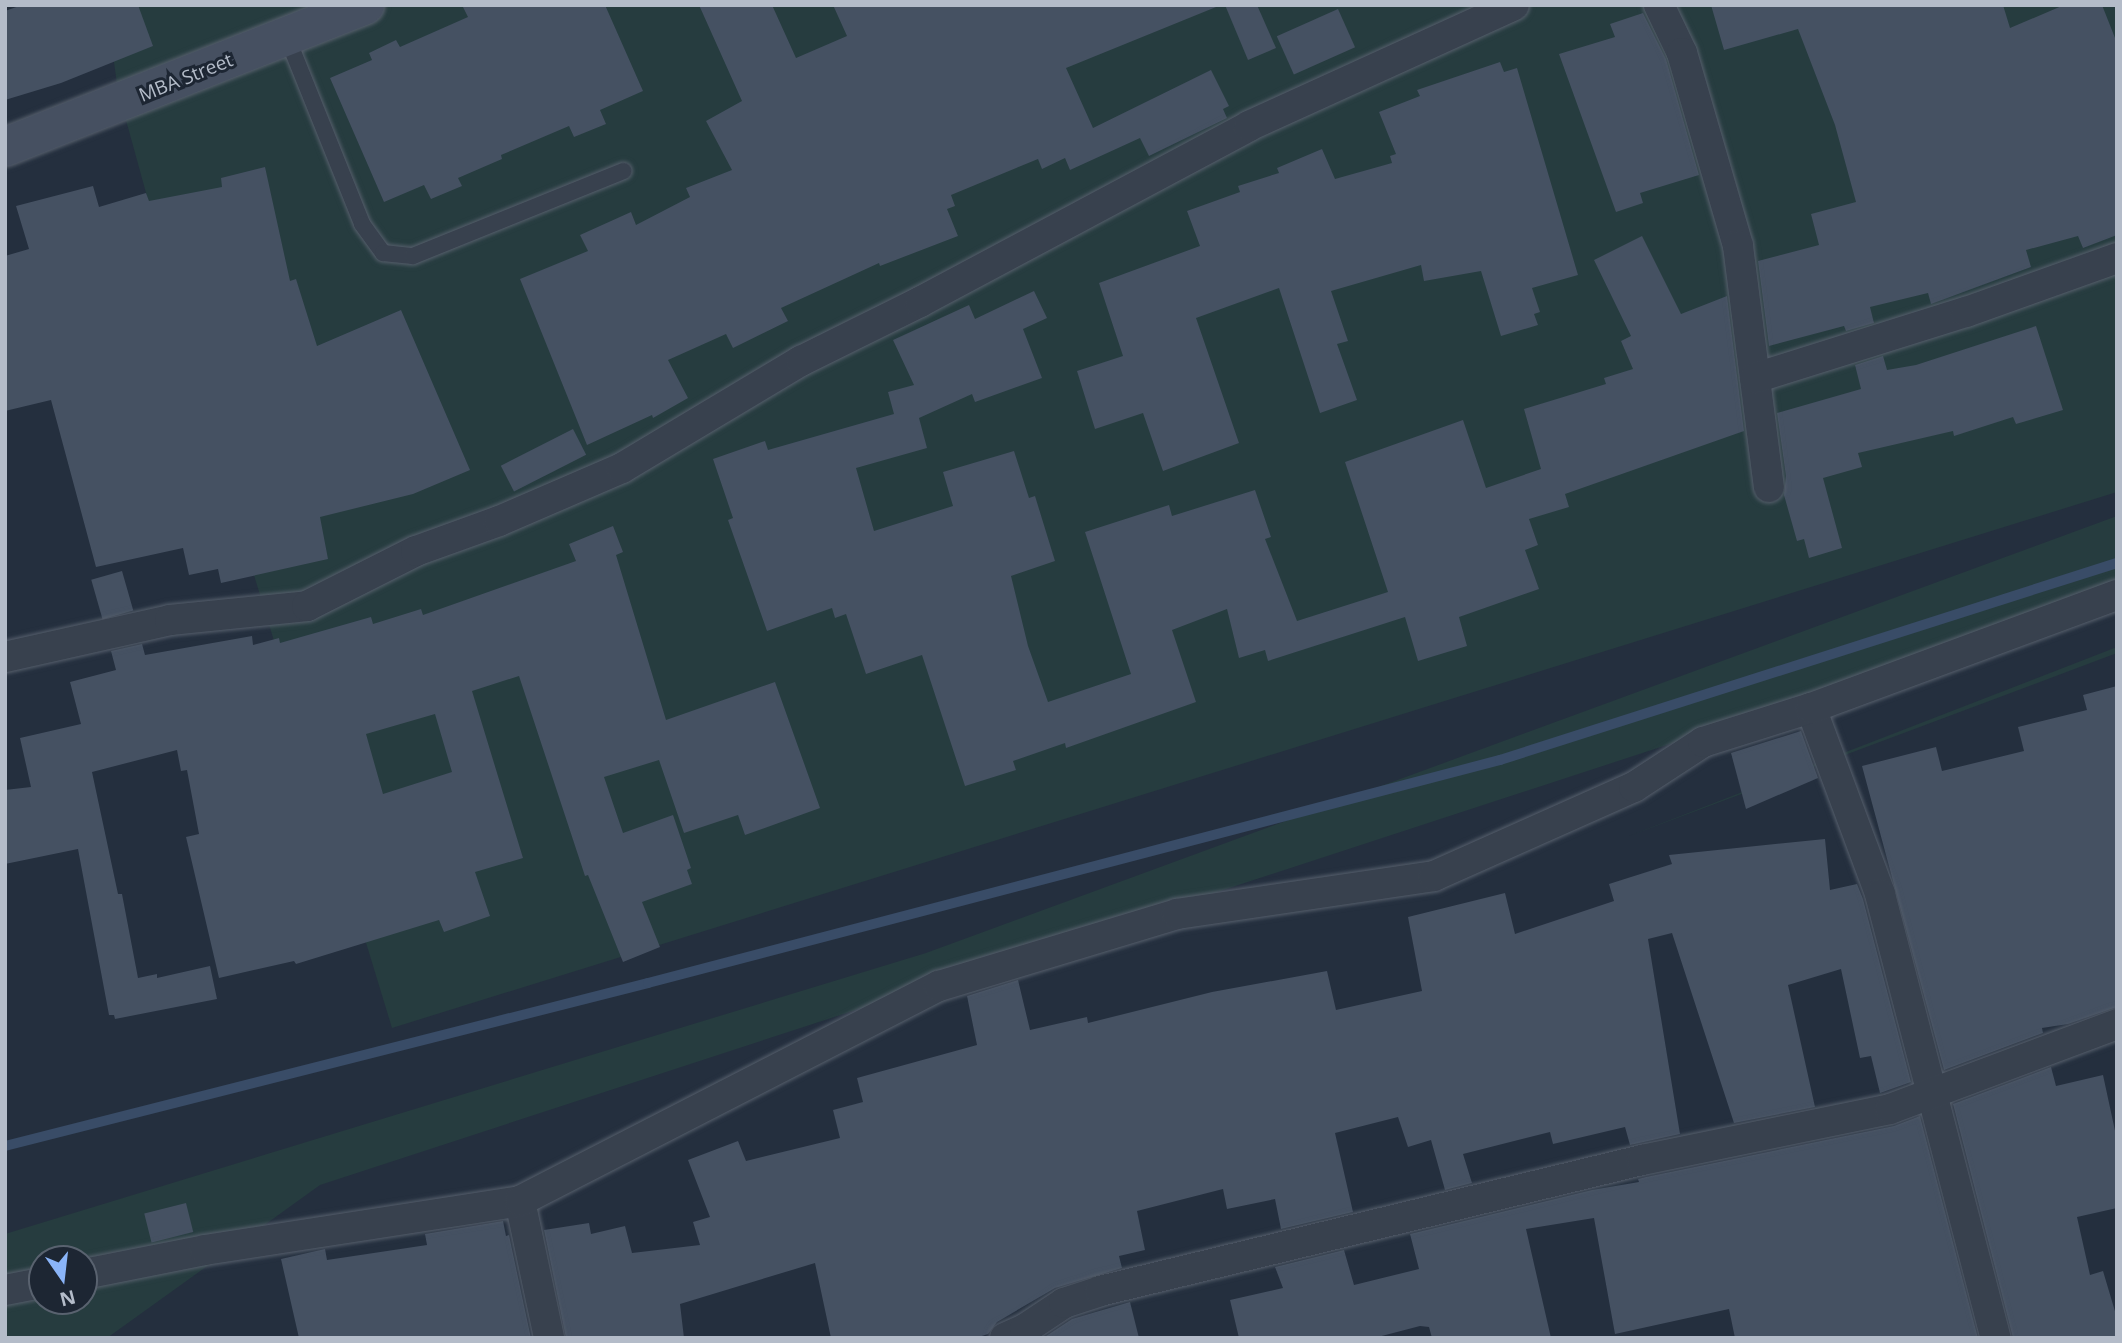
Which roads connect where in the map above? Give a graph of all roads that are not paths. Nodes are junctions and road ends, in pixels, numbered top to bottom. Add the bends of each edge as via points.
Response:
1 (365, 5) edge
2 (1514, 5) edge
3 (1660, 5) edge
4 (286, 37) junction
5 (5, 147) edge
6 (623, 171) dead end
7 (2117, 258) edge
8 (1755, 378) junction
9 (1769, 486) dead end
10 (2117, 596) edge
11 (5, 657) edge
12 (1811, 708) junction
13 (2117, 1024) edge
14 (1933, 1092) junction
15 (520, 1201) junction
16 (98, 1271) edge
17 (28, 1286) edge
18 (5, 1290) edge
19 (549, 1338) edge
20 (1005, 1338) edge
21 (1996, 1338) edge

1 - 4 street, MBA Street
2 - 11 street via 1249,125 801,361 622,468 416,551 307,606 170,620
3 - 8 street via 1682,53 1738,246
4 - 5 street, MBA Street
4 - 6 lane via 362,224 383,253 413,256
7 - 8 street via 1966,312
8 - 9 street
10 - 12 street
12 - 14 street via 1880,894
12 - 15 street via 1703,742 1634,787 1434,876 1177,914 939,986
13 - 14 street
14 - 20 street via 1890,1109 1642,1160 1100,1291 1064,1303
14 - 21 street
15 - 16 street
15 - 19 street
17 - 18 street

